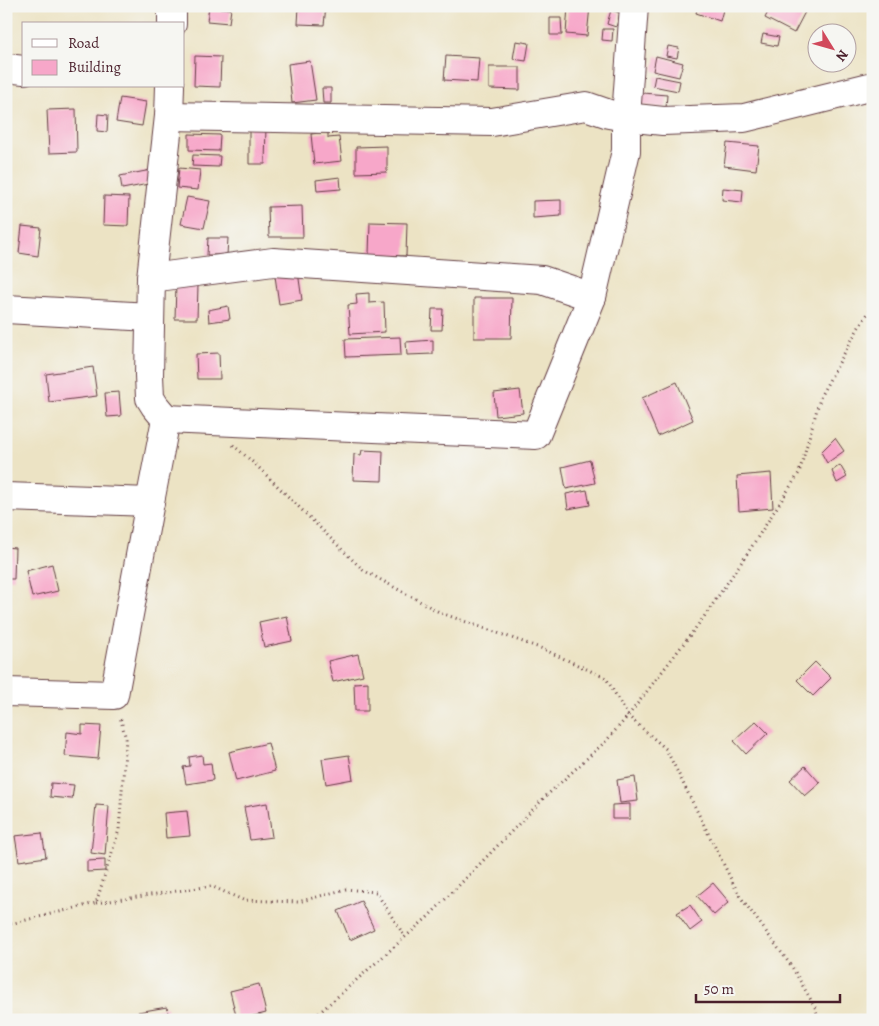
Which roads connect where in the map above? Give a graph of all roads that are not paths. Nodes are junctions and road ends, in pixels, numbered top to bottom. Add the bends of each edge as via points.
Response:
1 (172, 6) edge
2 (634, 6) edge
3 (172, 22) edge
4 (6, 68) edge
5 (22, 70) edge
6 (873, 86) edge
7 (170, 88) edge
8 (169, 116) junction
9 (626, 117) junction
10 (151, 278) junction
11 (592, 297) junction
12 (6, 309) edge
13 (150, 317) junction
14 (166, 419) junction
15 (6, 496) edge
16 (150, 502) junction
17 (6, 692) edge

1 - 3 street
2 - 9 street
4 - 5 street
6 - 9 street via 744,118 662,121
7 - 8 street
8 - 9 street via 492,122 586,106
8 - 10 street
9 - 11 street via 626,152
10 - 11 street via 273,262 542,280
10 - 13 street
11 - 14 street via 536,435
12 - 13 street
13 - 14 street via 150,398
14 - 16 street
15 - 16 street
16 - 17 street via 114,695

